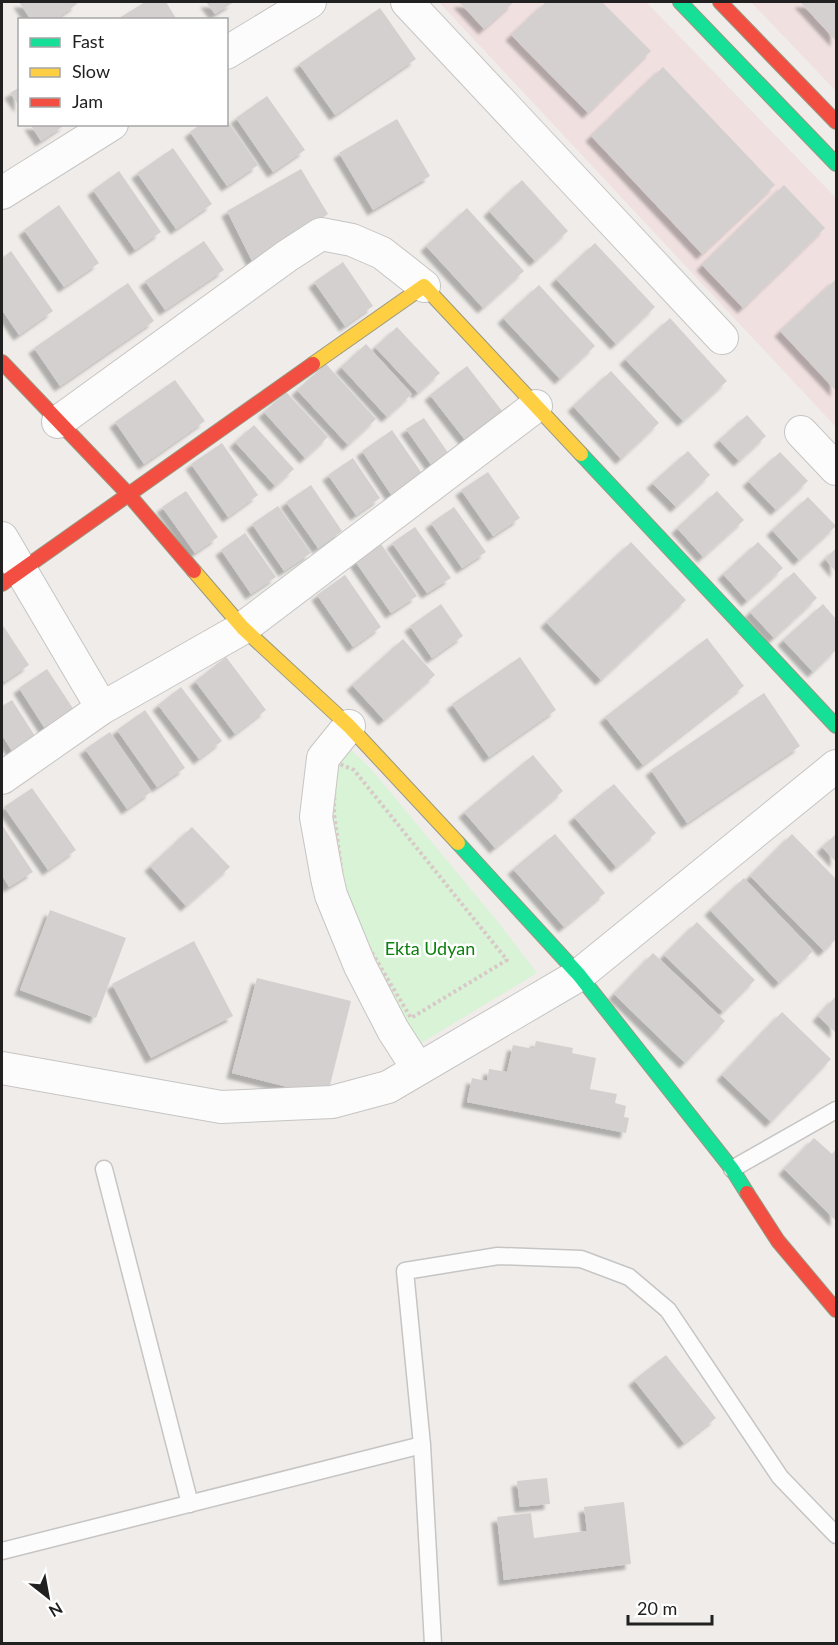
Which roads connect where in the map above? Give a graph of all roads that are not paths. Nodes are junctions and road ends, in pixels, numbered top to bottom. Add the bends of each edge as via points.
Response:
1 (310, 2) edge
2 (407, 2) edge
3 (680, 2) edge
4 (720, 2) edge
5 (228, 52) edge
6 (837, 122) edge
7 (109, 126) edge
8 (837, 164) edge
9 (2, 193) edge
10 (424, 286) junction
11 (722, 338) dead end
12 (2, 362) edge
13 (536, 406) junction
14 (58, 422) junction
15 (801, 432) dead end
16 (837, 469) edge
17 (129, 495) junction
18 (2, 538) edge
19 (12, 577) edge
20 (243, 627) junction
21 (102, 708) junction
22 (350, 726) junction
23 (837, 726) edge
24 (837, 766) edge
25 (2, 778) edge
26 (579, 975) junction
27 (2, 1068) edge
28 (418, 1069) junction
29 (837, 1110) edge
30 (104, 1168) dead end
31 (732, 1169) junction
32 (837, 1310) edge
33 (422, 1445) junction
34 (190, 1504) junction
35 (837, 1535) edge
36 (2, 1551) edge
37 (433, 1644) edge

1 - 5 street
2 - 11 street
3 - 8 street
4 - 6 street
7 - 9 street
10 - 13 street
10 - 14 street via 382,253 352,240 321,234
10 - 17 street
12 - 14 street
13 - 20 street
13 - 23 street
14 - 17 street
15 - 16 street
17 - 19 street
17 - 20 street
18 - 19 street
19 - 21 street
20 - 21 street
20 - 22 street
21 - 25 street
22 - 26 street
22 - 28 street via 323,758 316,817 327,878 360,966
24 - 26 street
26 - 28 street
26 - 31 street
27 - 28 street via 221,1107 332,1102 388,1087
29 - 31 lane
30 - 34 lane
31 - 32 street via 778,1240
33 - 34 lane
33 - 35 lane via 405,1271 498,1256 581,1260 629,1277 668,1310 780,1477
33 - 37 lane
34 - 36 lane

